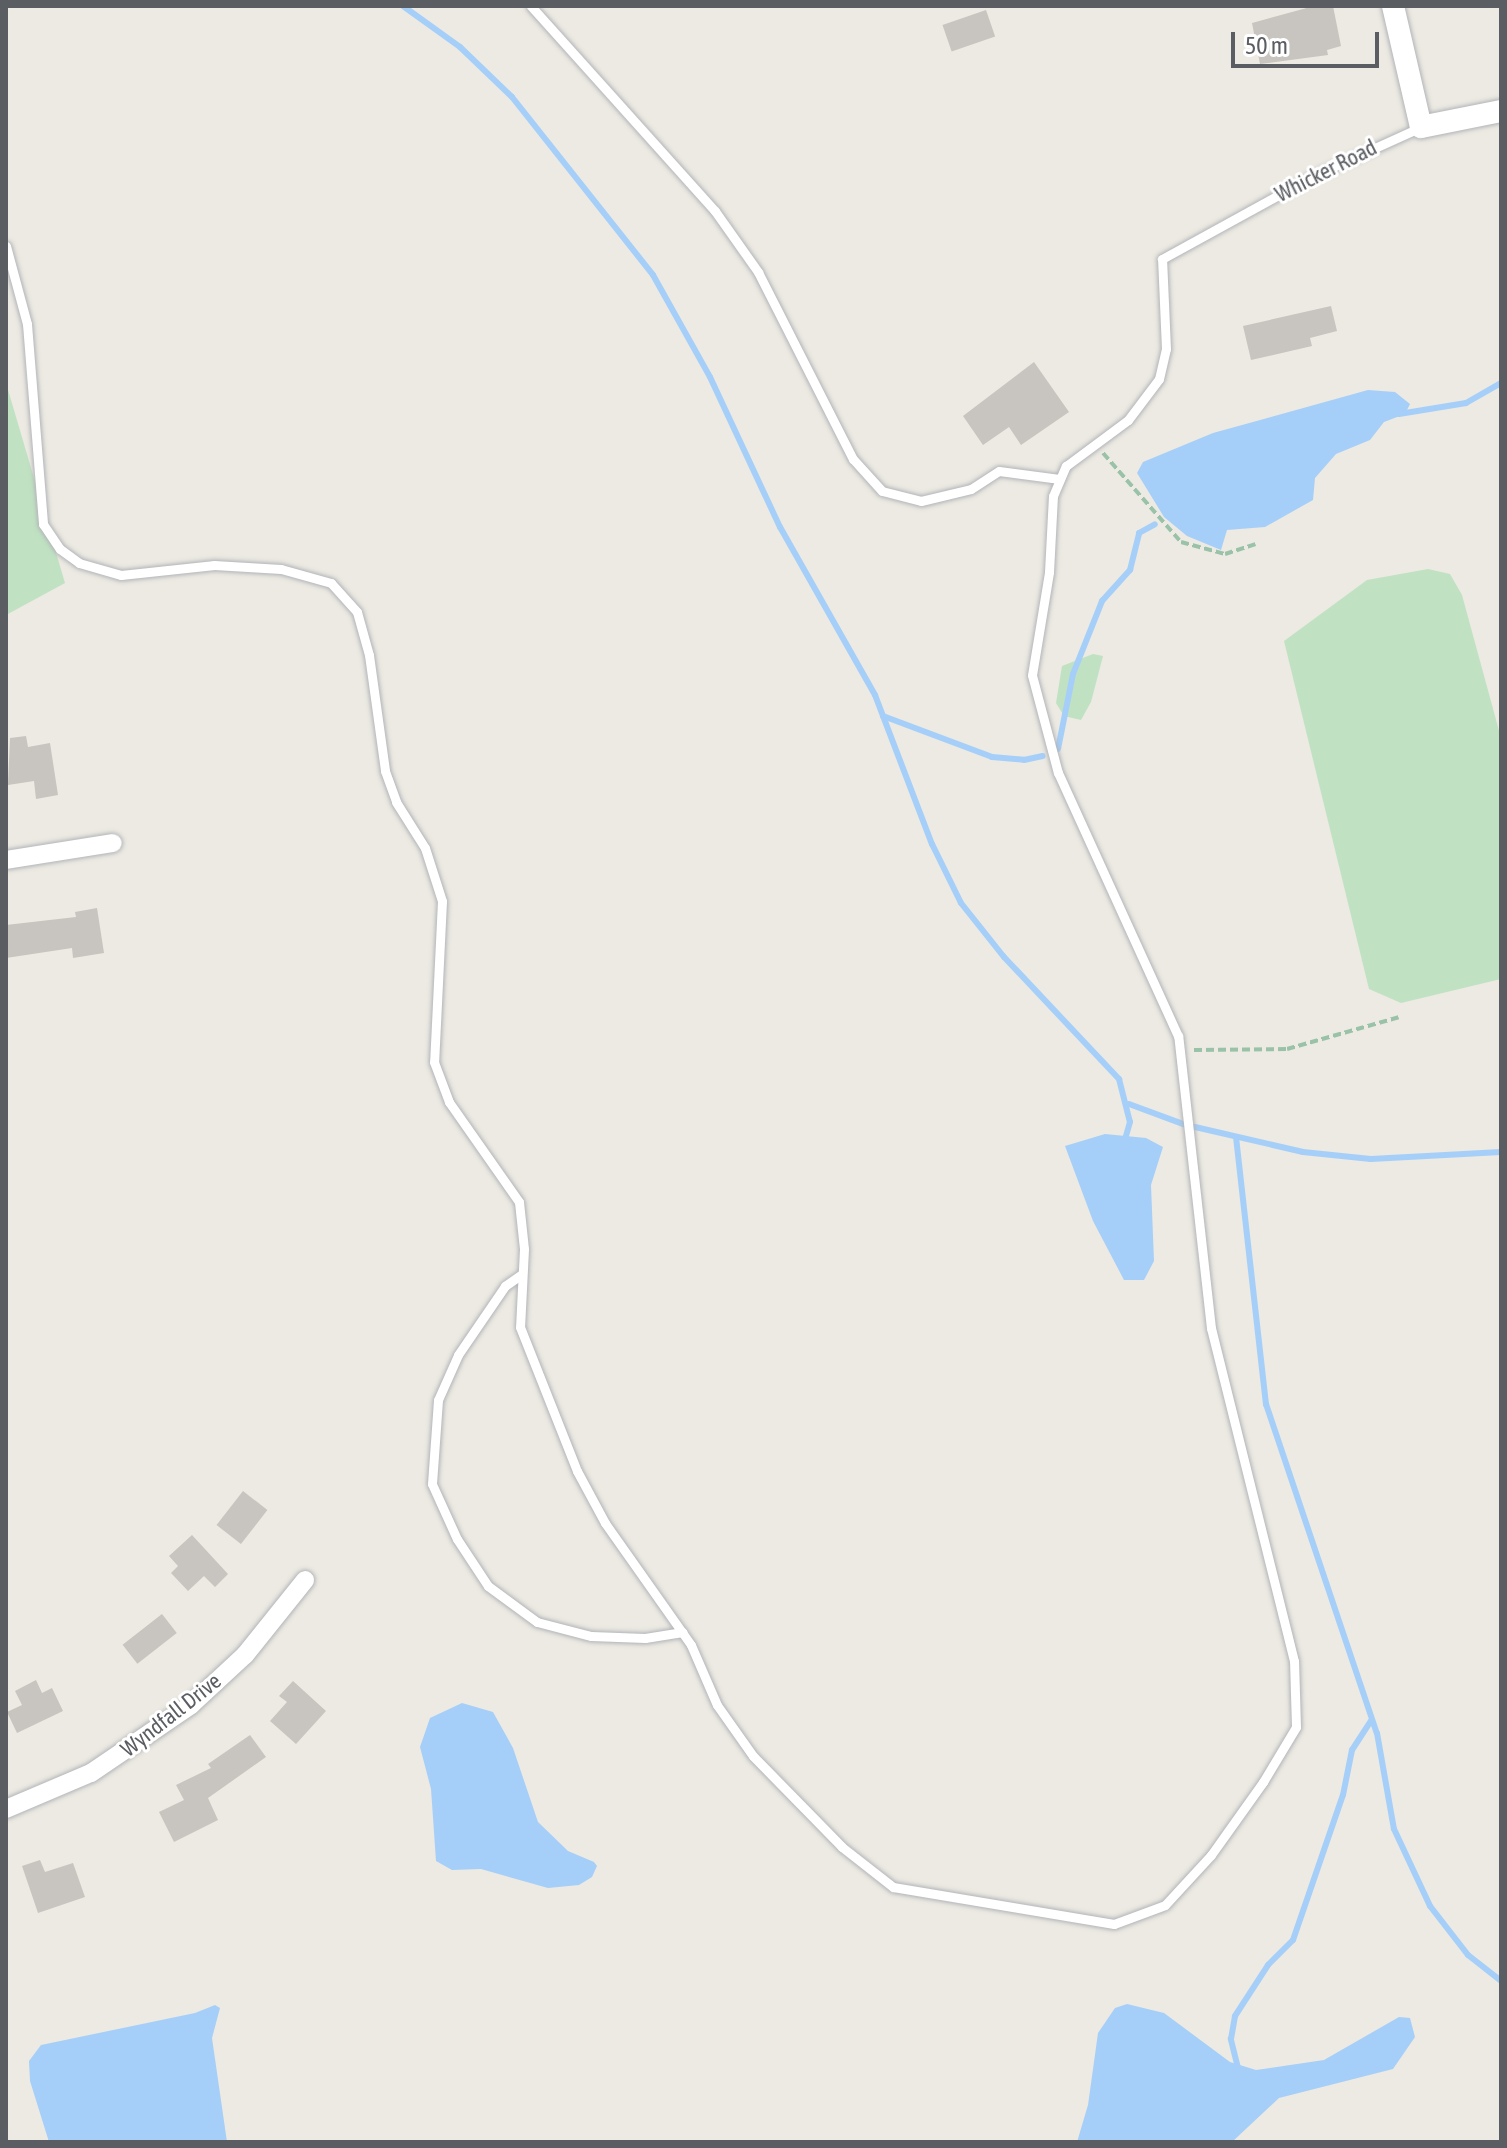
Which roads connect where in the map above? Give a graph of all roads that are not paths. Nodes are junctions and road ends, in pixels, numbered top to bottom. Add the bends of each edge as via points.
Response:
1 (531, 6) edge
2 (1393, 6) edge
3 (1501, 111) edge
4 (1421, 127) junction
5 (6, 246) edge
6 (1059, 479) junction
7 (113, 843) dead end
8 (6, 860) edge
9 (522, 1274) junction
10 (305, 1580) dead end
11 (683, 1632) junction
12 (6, 1809) edge

1 - 6 lane via 715,211 758,272 853,459 882,491 921,501 971,489 999,471
2 - 4 street
3 - 4 street, Whicker Road
4 - 6 lane, Whicker Road via 1313,176 1162,259 1164,367 1145,401 1066,466
5 - 9 lane via 27,324 43,524 60,549 79,563 121,575 214,565 281,569 331,583 357,612 369,655 385,771 396,802 425,848 442,901 434,1062 449,1102 519,1202
6 - 11 lane via 1032,675 1058,773 1162,993 1180,1049 1211,1328 1279,1598 1295,1687 1296,1727 1211,1855 1165,1905 1114,1924 893,1887 842,1847 753,1756 717,1705
7 - 8 street
9 - 11 lane via 520,1327 571,1459 605,1523
9 - 11 lane via 505,1286 465,1345 438,1400 432,1484 457,1539 488,1586 537,1622 591,1636 645,1638
10 - 12 street, Wyndfall Drive via 245,1655 191,1705 91,1773

